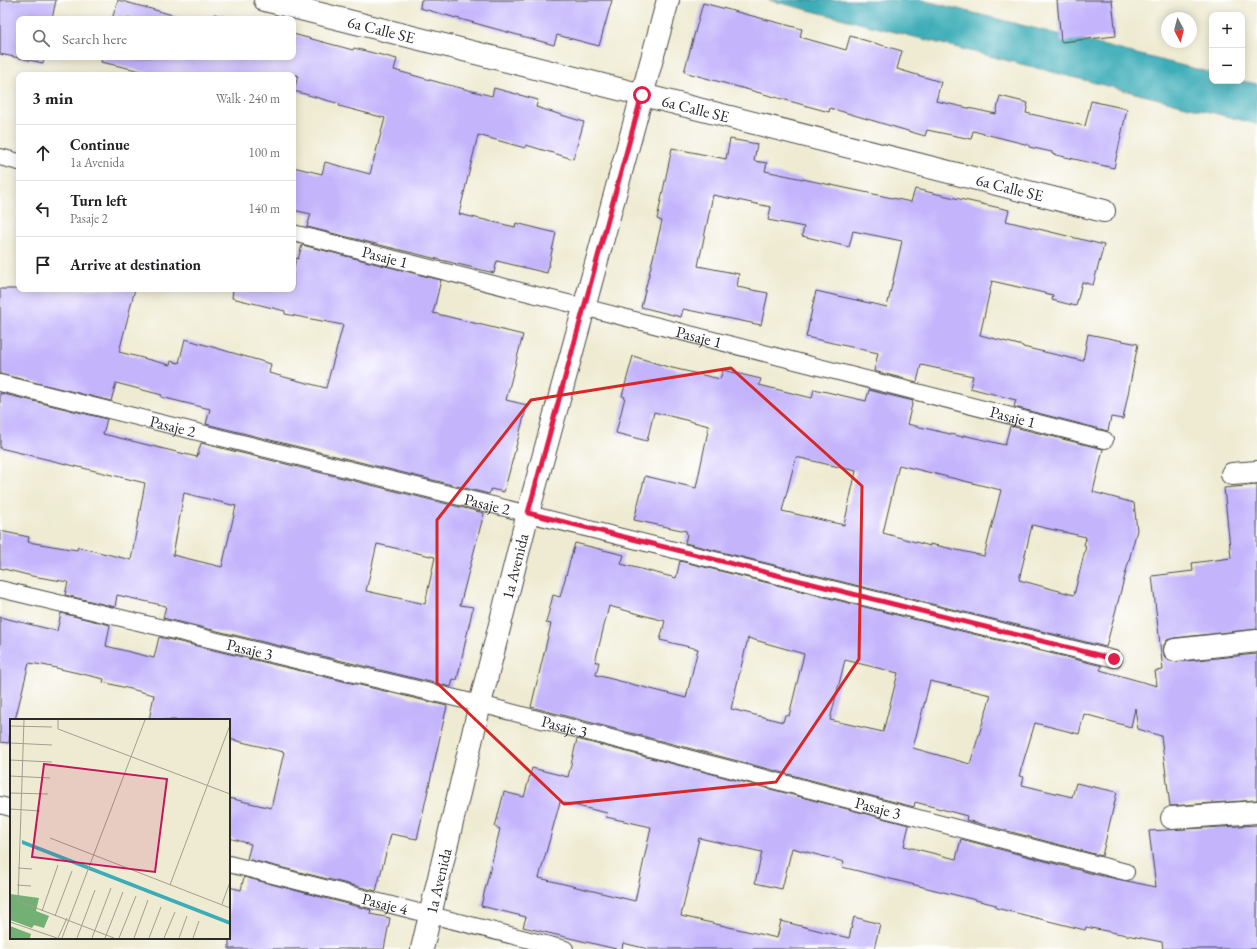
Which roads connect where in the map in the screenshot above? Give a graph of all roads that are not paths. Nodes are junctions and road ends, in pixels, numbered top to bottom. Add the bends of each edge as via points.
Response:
1 (265, 0) edge
2 (668, 0) edge
3 (642, 95) junction
4 (0, 157) edge
5 (16, 161) edge
6 (1104, 211) dead end
7 (296, 234) edge
8 (583, 308) junction
9 (0, 383) edge
10 (1105, 440) dead end
11 (1257, 472) edge
12 (1232, 474) dead end
13 (528, 513) junction
14 (0, 589) edge
15 (1257, 641) edge
16 (1175, 650) dead end
17 (1114, 659) dead end
18 (480, 704) junction
19 (0, 805) edge
20 (10, 808) edge
21 (1257, 812) edge
22 (1172, 818) dead end
23 (230, 864) edge
24 (1126, 872) dead end
25 (430, 916) junction
26 (422, 949) edge
27 (565, 949) edge

1 - 3 street, 6a Calle SE
2 - 3 street, 1a Avenida
3 - 6 street, 6a Calle SE
3 - 8 street, 1a Avenida
4 - 5 lane
7 - 8 lane, Pasaje 1
8 - 10 lane, Pasaje 1
8 - 13 street, 1a Avenida
9 - 13 lane, Pasaje 2
11 - 12 street
13 - 17 lane, Pasaje 2
13 - 18 street, 1a Avenida
14 - 18 lane, Pasaje 3
15 - 16 street
18 - 24 lane, Pasaje 3
18 - 25 street, 1a Avenida
19 - 20 lane
21 - 22 street
23 - 25 lane, Pasaje 4
25 - 26 street, 1a Avenida
25 - 27 lane, Pasaje 4

